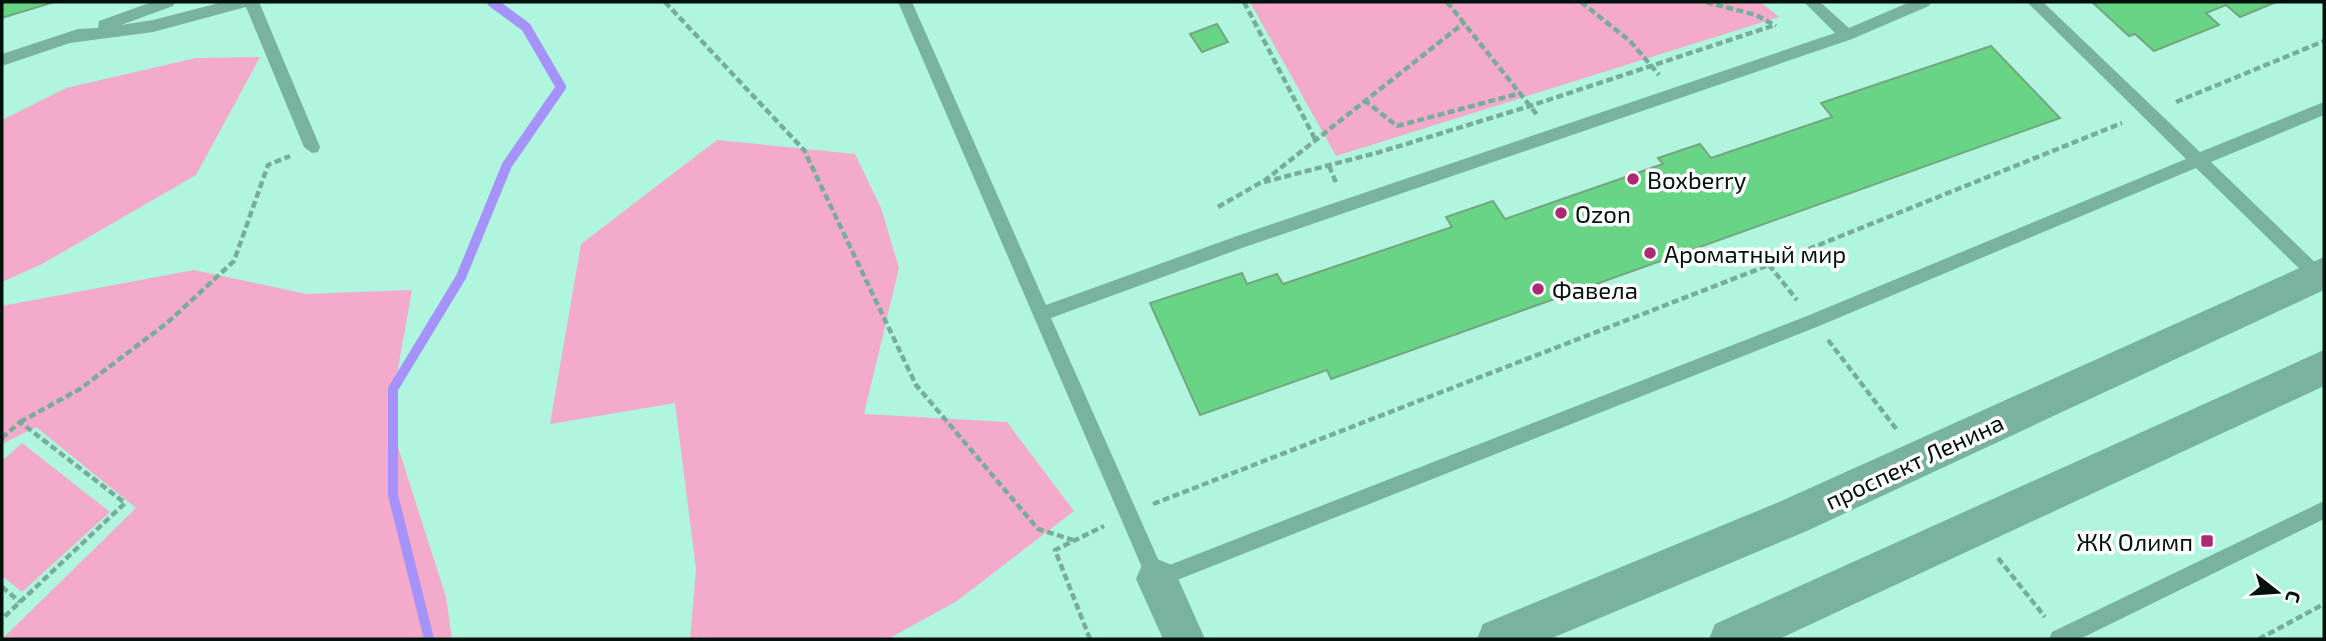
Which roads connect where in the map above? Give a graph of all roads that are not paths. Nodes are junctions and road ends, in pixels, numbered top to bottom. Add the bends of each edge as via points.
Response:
1 (169, 2) edge
2 (243, 2) edge
3 (252, 2) edge
4 (905, 2) edge
5 (1811, 2) edge
6 (1924, 2) edge
7 (2034, 2) edge
8 (1847, 35) junction
9 (68, 38) junction
10 (2, 60) edge
11 (2324, 108) edge
12 (312, 147) road end
13 (2199, 162) junction
14 (2321, 274) edge
15 (1041, 314) junction
16 (2324, 367) edge
17 (2324, 510) edge
18 (1157, 579) junction
19 (1184, 639) edge
20 (1499, 639) edge
21 (1731, 639) edge
22 (2059, 639) edge

1 - 9 lane
2 - 9 lane via 153,26
3 - 12 lane
4 - 15 lane
5 - 8 lane
6 - 8 lane
7 - 13 lane
8 - 15 lane
9 - 10 lane
11 - 13 lane
13 - 14 lane
13 - 18 lane via 1813,321
14 - 20 street, проспект Ленина via 1794,516
15 - 18 lane
16 - 21 street
17 - 22 lane
18 - 19 street

